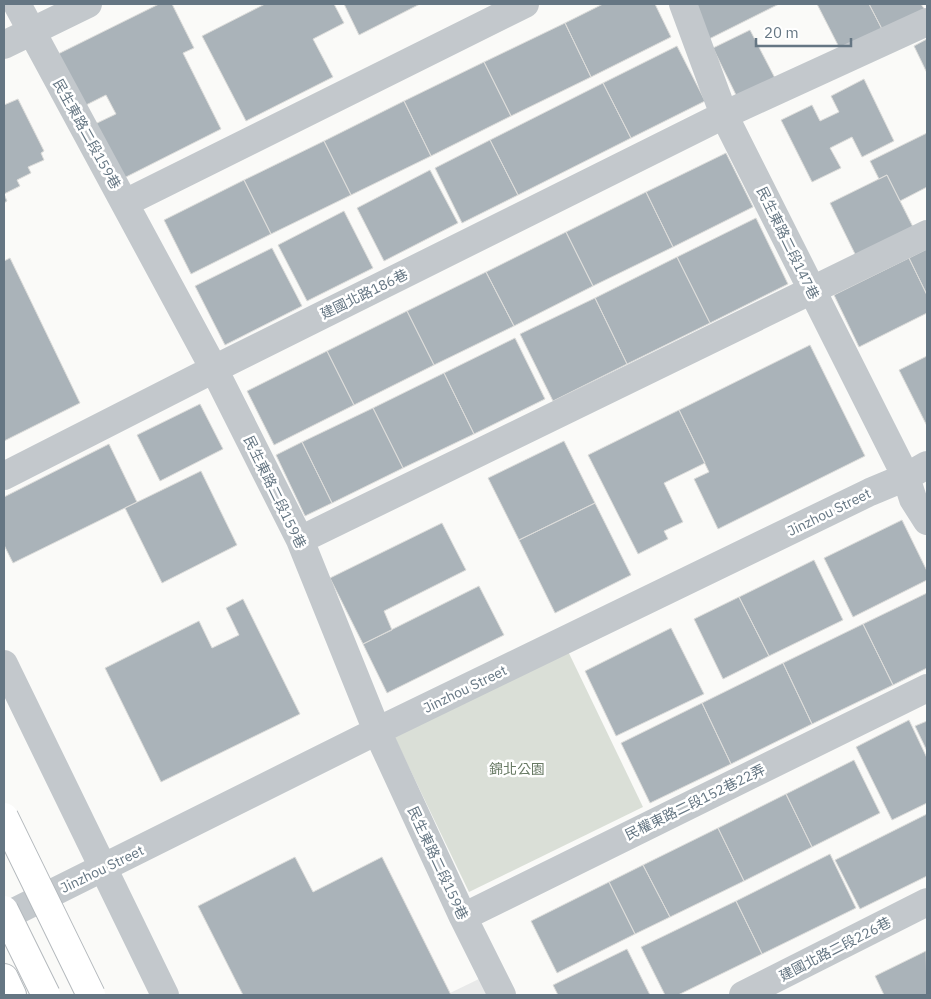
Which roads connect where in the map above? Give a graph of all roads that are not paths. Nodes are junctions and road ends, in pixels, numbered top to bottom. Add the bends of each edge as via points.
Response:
1 (17, 4) edge
2 (88, 4) edge
3 (525, 4) edge
4 (683, 4) edge
5 (927, 22) edge
6 (30, 32) junction
7 (4, 45) edge
8 (724, 115) junction
9 (125, 203) junction
10 (927, 234) edge
11 (812, 291) junction
12 (214, 369) junction
13 (916, 471) edge
14 (4, 476) edge
15 (927, 521) edge
16 (300, 540) junction
17 (4, 664) edge
18 (927, 688) edge
19 (377, 731) junction
20 (4, 817) edge
21 (102, 869) junction
22 (927, 902) edge
23 (4, 910) edge
24 (4, 917) edge
25 (463, 917) junction
26 (4, 978) edge
27 (12, 995) edge
28 (46, 995) edge
29 (91, 995) edge
30 (165, 995) edge
31 (502, 995) edge
32 (743, 995) edge

1 - 6 street, 民生東路二段159巷
2 - 6 street
3 - 9 street
4 - 8 street, 民生東路二段147巷
5 - 8 street, 建國北路186巷
6 - 7 street
6 - 9 street, 民生東路二段159巷
8 - 11 street, 民生東路二段147巷
8 - 12 street, 建國北路186巷
9 - 12 street, 民生東路二段159巷
10 - 11 street
11 - 13 street, 民生東路二段147巷
11 - 16 street
12 - 14 street, 建國北路186巷
12 - 16 street, 民生東路二段159巷
13 - 15 street, 民生東路二段147巷 via 913,499
13 - 19 street, Jinzhou Street
16 - 19 street, 民生東路二段159巷
17 - 21 street
18 - 25 street, 民權東路二段152巷22弄
19 - 21 street, Jinzhou Street
19 - 25 street, 民生東路二段159巷
20 - 29 highway, bridge
21 - 24 street, Jinzhou Street
21 - 30 street
22 - 32 street, 建國北路二段226巷
23 - 28 highway, bridge
25 - 31 street, 民生東路二段159巷
26 - 27 highway

